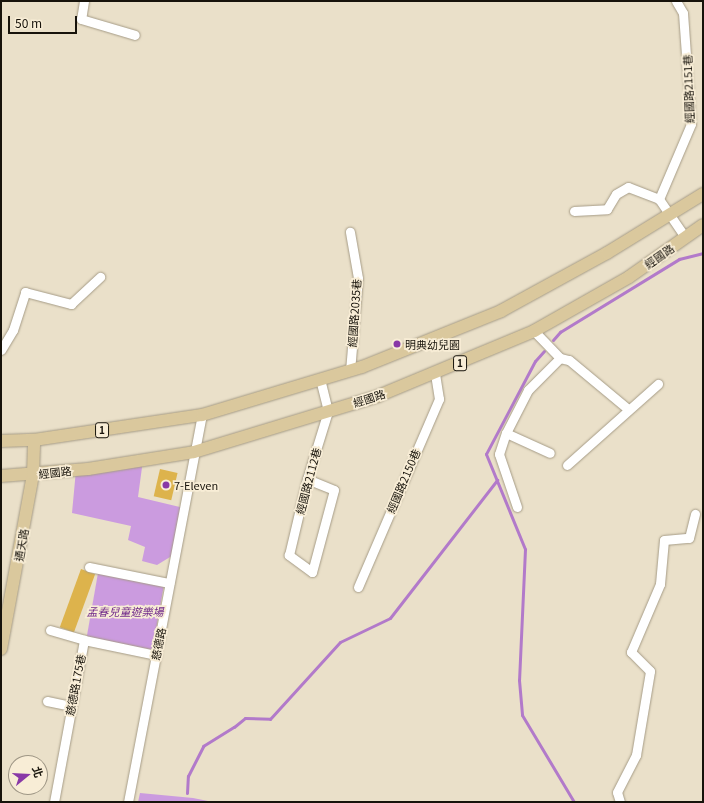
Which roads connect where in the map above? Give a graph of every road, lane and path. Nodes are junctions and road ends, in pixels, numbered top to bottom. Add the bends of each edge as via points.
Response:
1 (84, 1) edge
2 (676, 1) edge
3 (135, 35) dead end
4 (703, 194) edge
5 (659, 199) junction
6 (574, 211) dead end
7 (671, 215) junction
8 (703, 225) edge
9 (350, 232) dead end
10 (685, 237) junction
11 (100, 277) dead end
12 (534, 331) junction
13 (1, 350) edge
14 (560, 358) junction
15 (350, 371) junction
16 (435, 373) junction
17 (320, 380) junction
18 (658, 384) dead end
19 (628, 409) junction
20 (328, 411) junction
21 (202, 415) junction
22 (506, 433) junction
23 (34, 440) junction
24 (1, 441) edge
25 (194, 452) junction
26 (550, 453) dead end
27 (567, 466) dead end
28 (34, 474) junction
29 (1, 476) edge
30 (307, 480) junction
31 (518, 507) dead end
32 (695, 514) dead end
33 (89, 568) dead end
34 (169, 583) junction
35 (358, 587) dead end
36 (4, 616) edge
37 (50, 630) dead end
38 (84, 640) junction
39 (1, 649) edge
40 (156, 655) junction
41 (47, 701) dead end
42 (72, 706) junction
43 (54, 802) edge
44 (128, 802) edge
45 (620, 802) edge

1 - 3 street via 81,19
2 - 5 street, 經國路2151巷 via 683,13 691,124
4 - 7 main road, 1
5 - 6 street via 628,187 616,194 607,209
5 - 7 street
7 - 10 street
7 - 15 main road, 1 via 501,311
8 - 10 main road, 經國路 / 1
9 - 15 street, 經國路2035巷 via 358,278
10 - 12 main road, 經國路 / 1 via 629,276
11 - 13 street via 71,304 25,292 13,330
12 - 14 street
12 - 16 main road, 經國路 / 1
14 - 19 street via 569,360
14 - 22 street via 528,390
15 - 17 main road, 1
16 - 20 main road, 經國路 / 1 via 378,396
16 - 35 street, 經國路2150巷 via 438,399
17 - 20 street
17 - 21 main road, 1
18 - 19 street
19 - 27 street
20 - 25 main road, 經國路 / 1
20 - 30 street, 經國路2112巷
21 - 23 main road, 1
21 - 25 street, 慈德路
22 - 26 street
22 - 31 street via 499,454
23 - 24 main road, 1
23 - 28 main road, 通天路
25 - 28 main road, 經國路 / 1
25 - 34 street, 慈德路
28 - 29 main road, 經國路 / 1
28 - 36 main road, 通天路
30 - 30 street, 經國路2112巷 via 334,490 312,572 289,555
32 - 45 street via 689,538 664,540 660,584 631,652 650,672 636,755 617,792
33 - 34 street
34 - 40 street, 慈德路
36 - 39 main road, 通天路
37 - 38 street
38 - 40 street, 慈德路175巷
38 - 42 street, 慈德路175巷
40 - 44 street, 慈德路
41 - 42 street
42 - 43 street, 慈德路175巷

